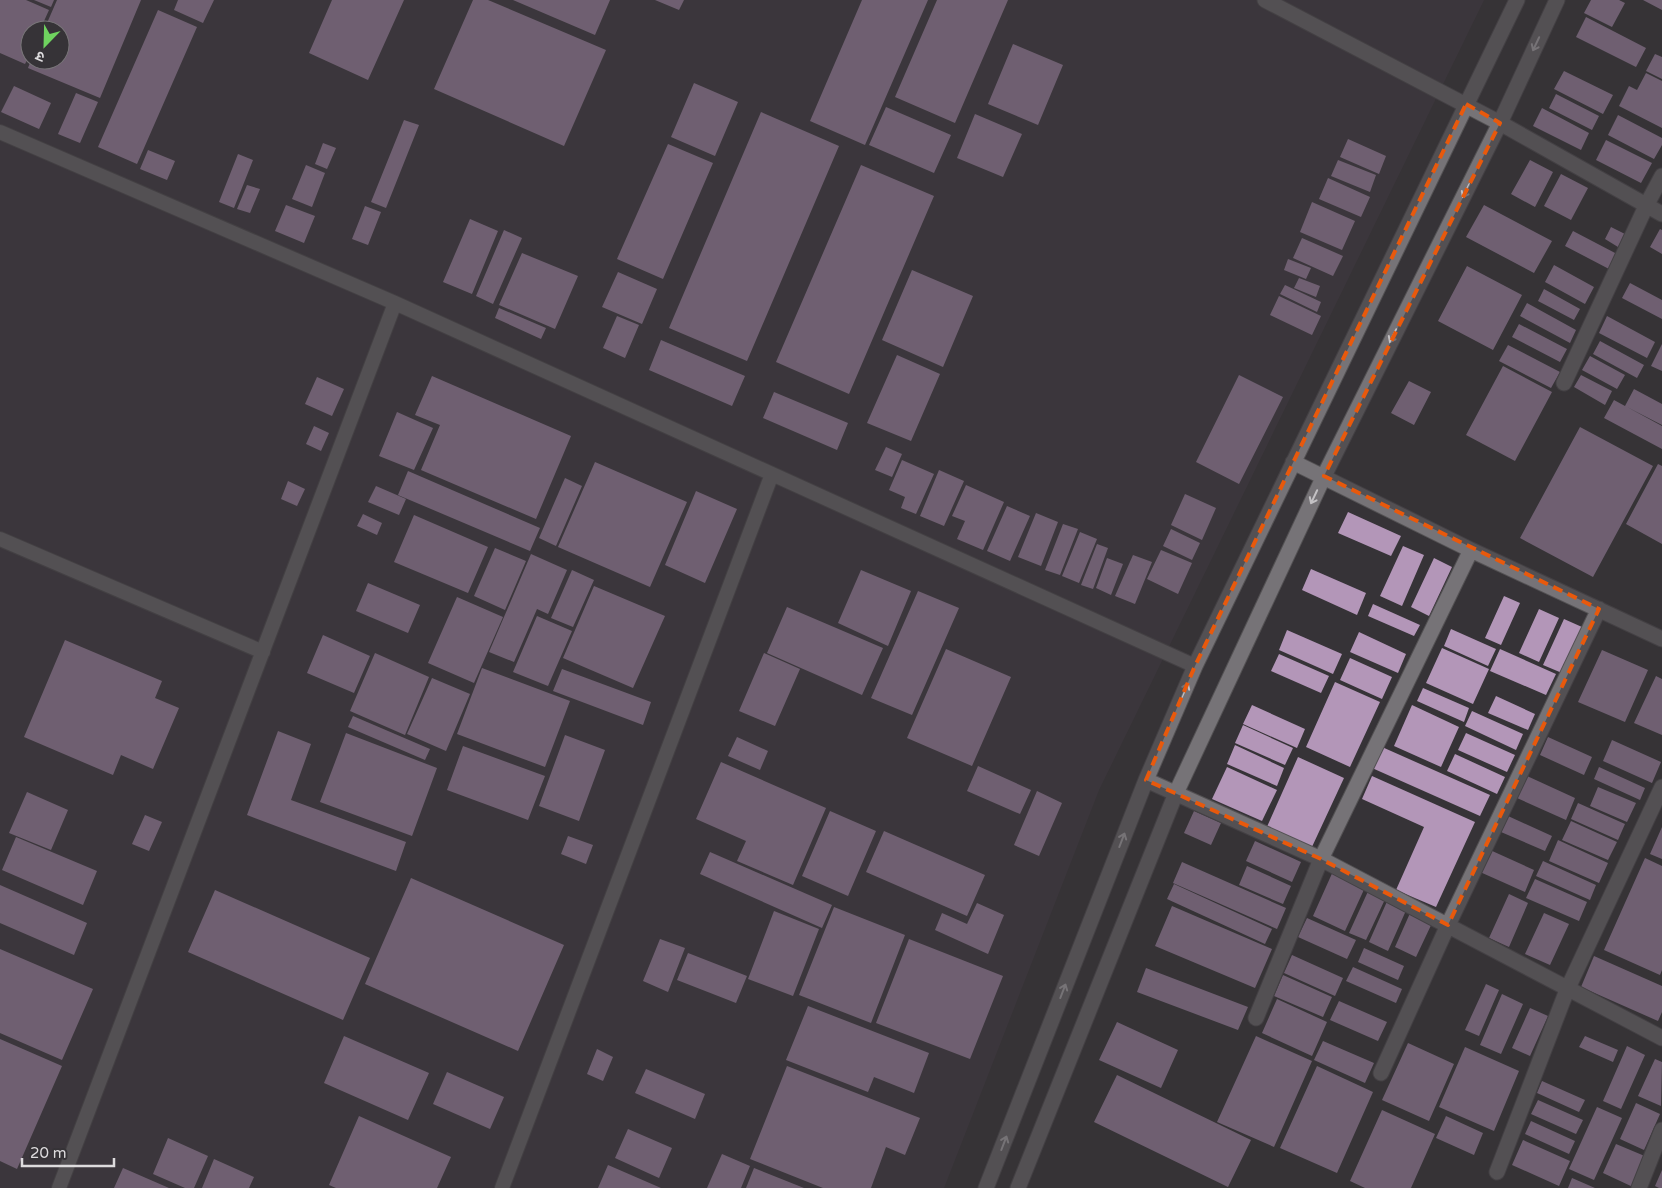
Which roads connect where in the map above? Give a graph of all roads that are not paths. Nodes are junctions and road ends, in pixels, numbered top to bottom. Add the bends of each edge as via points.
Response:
1 (1265, 0) edge
2 (1517, 0) edge
3 (1557, 0) edge
4 (1466, 104) junction
5 (1500, 123) junction
6 (0, 132) edge
7 (1662, 176) edge
8 (1647, 204) junction
9 (1662, 214) edge
10 (395, 302) junction
11 (1564, 383) dead end
12 (1293, 462) junction
13 (772, 474) junction
14 (1324, 476) junction
15 (0, 539) edge
16 (1470, 550) junction
17 (1599, 609) junction
18 (1662, 639) edge
19 (263, 652) junction
20 (1196, 666) junction
21 (1146, 780) junction
22 (1662, 787) edge
23 (1176, 793) junction
24 (1321, 860) junction
25 (1448, 925) junction
26 (1567, 990) junction
27 (1256, 1018) dead end
28 (1662, 1038) edge
29 (1381, 1073) dead end
30 (1662, 1130) edge
31 (1497, 1172) dead end
32 (59, 1188) edge
33 (502, 1188) edge
34 (986, 1188) edge
35 (1018, 1188) edge
36 (1639, 1188) edge

1 - 4 street
2 - 4 street
3 -> 5 street
4 - 5 street
4 - 12 street
5 - 8 street
5 -> 14 street
6 - 10 lane
7 - 8 street
8 - 9 street
8 - 11 street
10 - 13 lane
10 - 19 lane
12 - 14 street
12 - 20 street
13 - 20 lane
13 - 33 lane
14 - 16 street
14 -> 23 street
15 - 19 lane
16 - 17 street
16 - 24 street
17 - 18 street
17 - 25 street
19 - 32 lane
21 -> 20 street
21 - 23 street
34 -> 21 street
22 - 26 street
23 - 24 street
23 - 35 street
24 - 25 street
24 - 27 street
25 - 26 street
25 - 29 street
26 - 28 street
26 - 31 street
30 - 36 street

